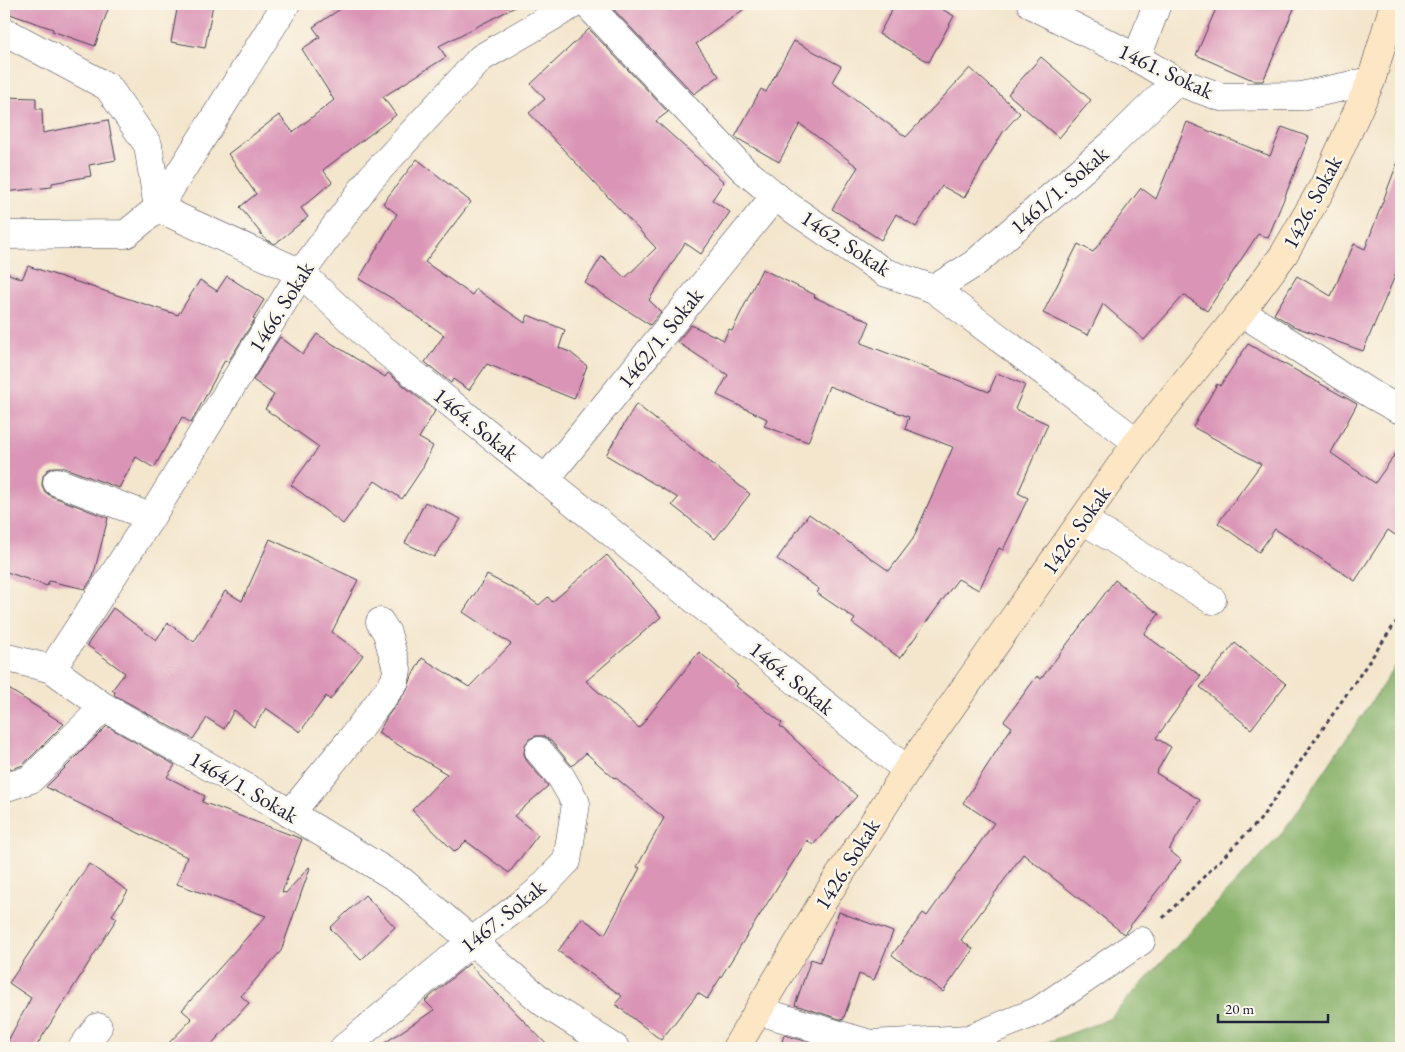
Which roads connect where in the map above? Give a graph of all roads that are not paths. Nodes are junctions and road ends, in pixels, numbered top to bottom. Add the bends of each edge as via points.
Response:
1 (286, 4) edge
2 (574, 4) edge
3 (587, 4) edge
4 (1031, 4) edge
5 (1157, 4) edge
6 (1394, 4) edge
7 (4, 31) edge
8 (1138, 58) junction
9 (1176, 81) junction
10 (1370, 82) junction
11 (775, 196) junction
12 (158, 208) junction
13 (4, 235) edge
14 (301, 273) junction
15 (934, 289) junction
16 (1241, 312) junction
17 (1398, 409) dead end
18 (1137, 442) junction
19 (546, 480) junction
20 (57, 482) dead end
21 (151, 517) junction
22 (1082, 520) junction
23 (1212, 600) dead end
24 (380, 622) dead end
25 (4, 656) edge
26 (52, 669) junction
27 (104, 707) junction
28 (539, 751) dead end
29 (907, 770) junction
30 (4, 788) edge
31 (290, 814) junction
32 (472, 941) junction
33 (1141, 941) road end
34 (759, 1012) junction
35 (344, 1048) edge
36 (615, 1048) edge
37 (736, 1048) edge

1 - 12 street
2 - 14 street, 1466. Sokak via 480,58 371,178
3 - 11 street, 1462. Sokak via 743,169
4 - 8 street, 1461. Sokak
5 - 8 street
6 - 10 main road, 1426. Sokak
7 - 12 street via 108,87 148,145
8 - 9 street, 1461. Sokak
9 - 10 street, 1461. Sokak via 1221,97 1301,96
9 - 15 street, 1461/1. Sokak via 1112,144 974,264
10 - 16 main road, 1426. Sokak via 1325,183 1284,254
11 - 15 street, 1462. Sokak via 884,272
11 - 19 street, 1462/1. Sokak
12 - 13 street via 126,234
12 - 14 street, 1464. Sokak
14 - 19 street, 1464. Sokak via 373,341
14 - 21 street, 1466. Sokak
15 - 18 street, 1462. Sokak
16 - 17 street
16 - 18 main road, 1426. Sokak
18 - 22 main road, 1426. Sokak
19 - 29 street, 1464. Sokak
20 - 21 street
21 - 26 street, 1466. Sokak
22 - 23 street
22 - 29 main road, 1426. Sokak
24 - 31 street via 387,633 397,668 395,681
25 - 26 street, 1464/1. Sokak
26 - 27 street, 1464/1. Sokak
27 - 30 street via 31,779
27 - 31 street, 1464/1. Sokak
28 - 32 street, 1467. Sokak via 561,777 576,803 566,862 535,894
29 - 34 main road, 1426. Sokak via 823,901
31 - 32 street, 1464/1. Sokak via 403,882
32 - 35 street, 1467. Sokak
32 - 36 street, 1464/1. Sokak via 544,1002
33 - 34 street via 1038,1011 969,1039 870,1044
34 - 37 main road, 1426. Sokak

